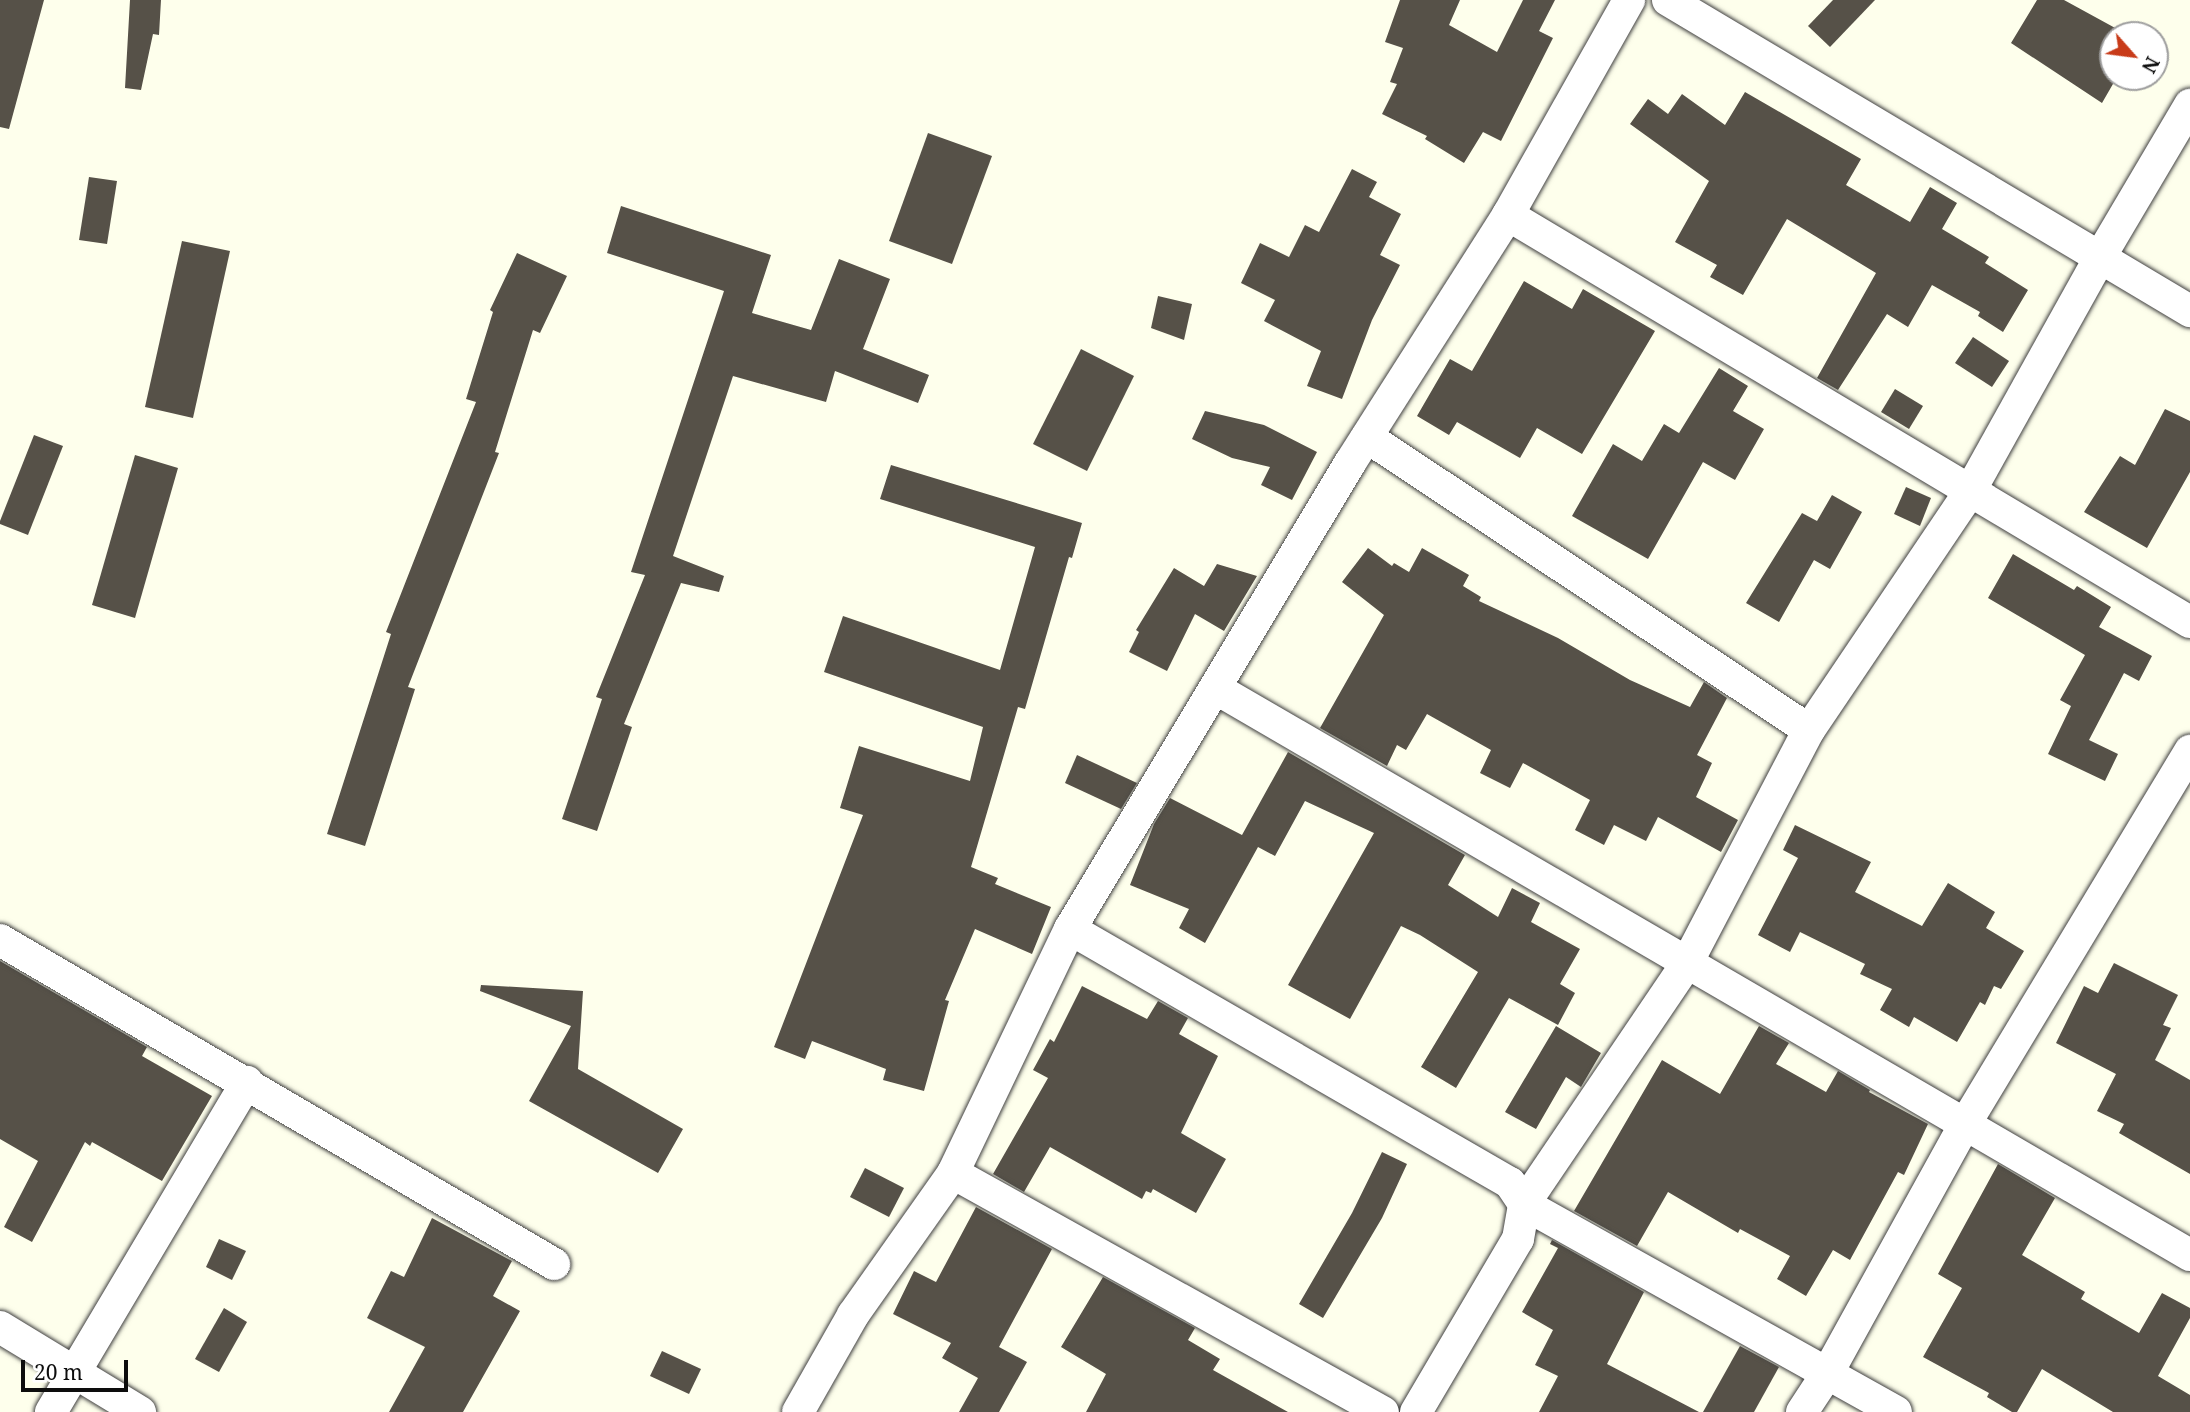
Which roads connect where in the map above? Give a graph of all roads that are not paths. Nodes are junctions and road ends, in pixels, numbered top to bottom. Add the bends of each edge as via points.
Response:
1 (1629, 0) edge
2 (1668, 0) edge
3 (2190, 106) edge
4 (1508, 215) junction
5 (2099, 257) junction
6 (2190, 311) edge
7 (1367, 437) junction
8 (1970, 491) junction
9 (2190, 622) edge
10 (1215, 688) junction
11 (1809, 730) junction
12 (2190, 751) edge
13 (1070, 929) junction
14 (0, 940) edge
15 (1687, 963) junction
16 (247, 1082) junction
17 (1965, 1124) junction
18 (953, 1173) junction
19 (1524, 1204) junction
20 (2190, 1255) edge
21 (554, 1264) dead end
22 (0, 1327) edge
23 (75, 1373) junction
24 (1827, 1374) junction
25 (51, 1412) edge
26 (140, 1412) edge
27 (798, 1412) edge
28 (1383, 1412) edge
29 (1416, 1412) edge
30 (1802, 1412) edge
31 (1896, 1412) edge

1 - 4 street
2 - 5 street
3 - 5 street
4 - 7 street
4 - 8 street
5 - 6 street
5 - 8 street
7 - 10 street
7 - 11 street
8 - 9 street
8 - 11 street
10 - 13 street
10 - 15 street
11 - 15 street
12 - 17 street
13 - 18 street
13 - 19 street via 1510,1183
14 - 16 street
15 - 17 street
15 - 19 street
16 - 21 street
16 - 23 street
17 - 20 street
17 - 24 street
18 - 27 street via 853,1315
18 - 28 street
19 - 24 street
19 - 29 street via 1518,1239
22 - 23 street
23 - 25 street
23 - 26 street
24 - 30 street
24 - 31 street

